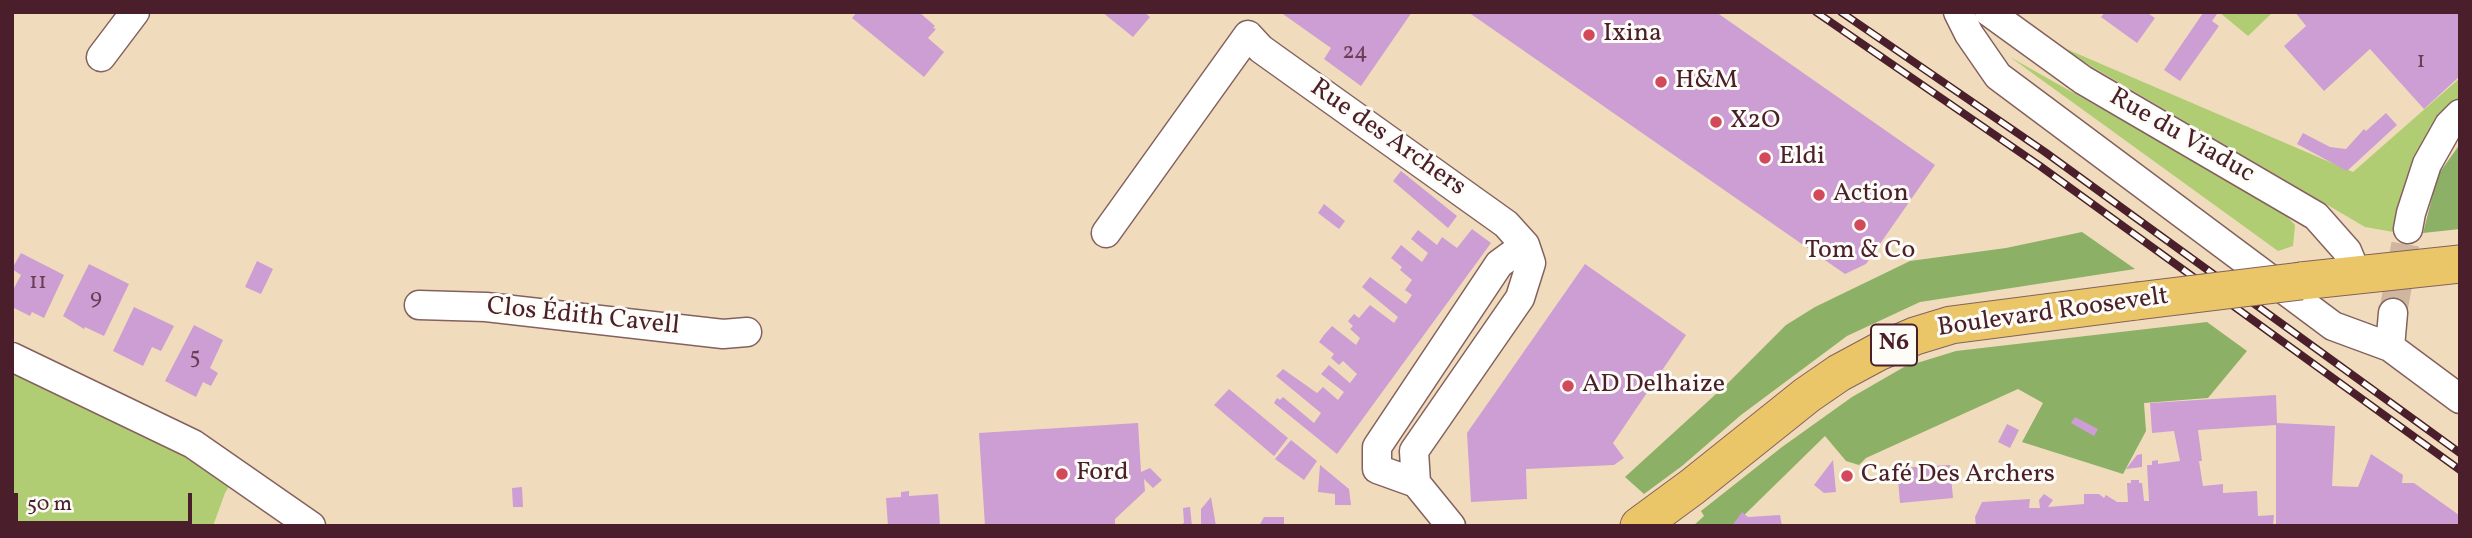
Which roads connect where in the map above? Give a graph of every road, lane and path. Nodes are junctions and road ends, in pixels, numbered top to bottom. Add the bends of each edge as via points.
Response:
1 (135, 12) edge
2 (1958, 12) edge
3 (1989, 12) edge
4 (101, 57) dead end
5 (2460, 114) edge
6 (2408, 229) tunnel mouth
7 (1106, 233) dead end
8 (1525, 245) junction
9 (2460, 264) edge
10 (2357, 275) junction
11 (419, 305) dead end
12 (2393, 313) tunnel mouth
13 (747, 332) dead end
14 (2390, 347) junction
15 (12, 357) edge
16 (2460, 399) edge
17 (1416, 483) junction
18 (1451, 521) edge
19 (1650, 522) edge
20 (311, 526) edge

1 - 4 street
2 - 14 street via 1998,76 2333,326
3 - 10 street, Rue du Viaduc via 2083,80 2316,216 2347,251
5 - 6 street via 2427,164
7 - 8 street, Rue des Archers via 1248,35 1261,49 1506,224
8 - 17 street via 1531,263 1520,298 1414,451
8 - 17 street via 1499,264 1377,447 1377,469
9 - 10 main road, Boulevard Roosevelt / N6
10 - 19 main road, Boulevard Roosevelt / N6, bridge via 1951,325 1915,336 1839,373 1807,395
11 - 13 street, Clos Édith Cavell via 486,307 723,334
12 - 14 street
14 - 16 street
15 - 20 street via 193,444
17 - 18 street

